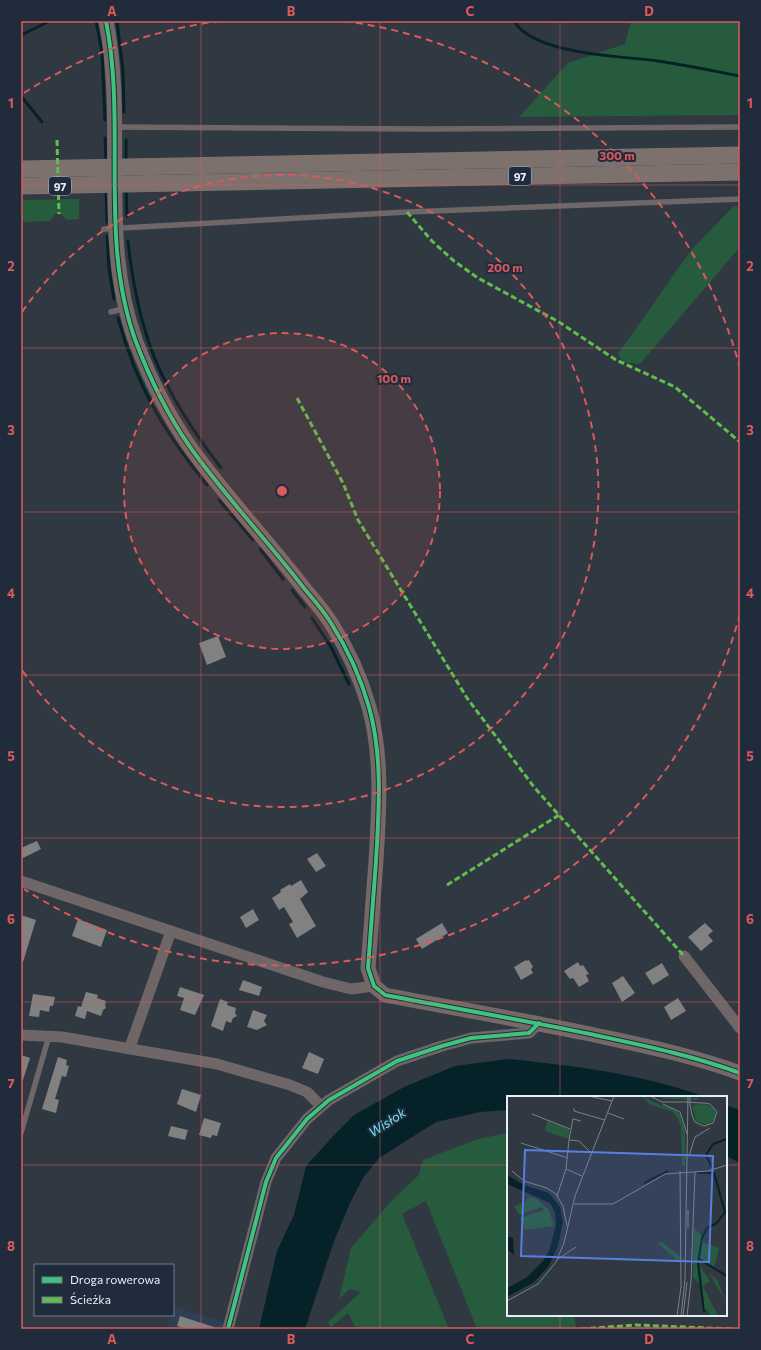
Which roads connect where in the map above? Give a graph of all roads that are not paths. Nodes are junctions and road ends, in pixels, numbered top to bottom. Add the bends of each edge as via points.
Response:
1 (106, 21) edge
2 (114, 127) junction
3 (740, 127) edge
4 (740, 155) edge
5 (21, 169) edge
6 (740, 172) edge
7 (21, 186) edge
8 (740, 199) edge
9 (110, 228) junction
10 (21, 881) edge
11 (171, 931) junction
12 (684, 956) dead end
13 (374, 986) junction
14 (539, 1023) junction
15 (740, 1028) edge
16 (21, 1035) edge
17 (50, 1036) junction
18 (130, 1047) junction
19 (740, 1073) edge
20 (321, 1106) junction
21 (21, 1133) edge
22 (228, 1329) edge

1 - 2 street
2 - 3 lane
2 - 9 street
4 - 5 main road, 97
6 - 7 main road, 97
8 - 9 lane
9 - 13 street via 118,262 119,310 166,411 217,482 331,623 353,666 369,707 376,742 379,798 368,968
10 - 11 street
11 - 13 street via 323,982 351,988
11 - 18 street
12 - 15 street
13 - 14 street via 385,995
14 - 19 street via 660,1048
14 - 20 street via 529,1033 471,1038 397,1061
16 - 17 street
17 - 18 street
17 - 21 lane
18 - 20 street via 217,1064 290,1085 307,1092
20 - 22 street via 307,1119 276,1158 266,1182

